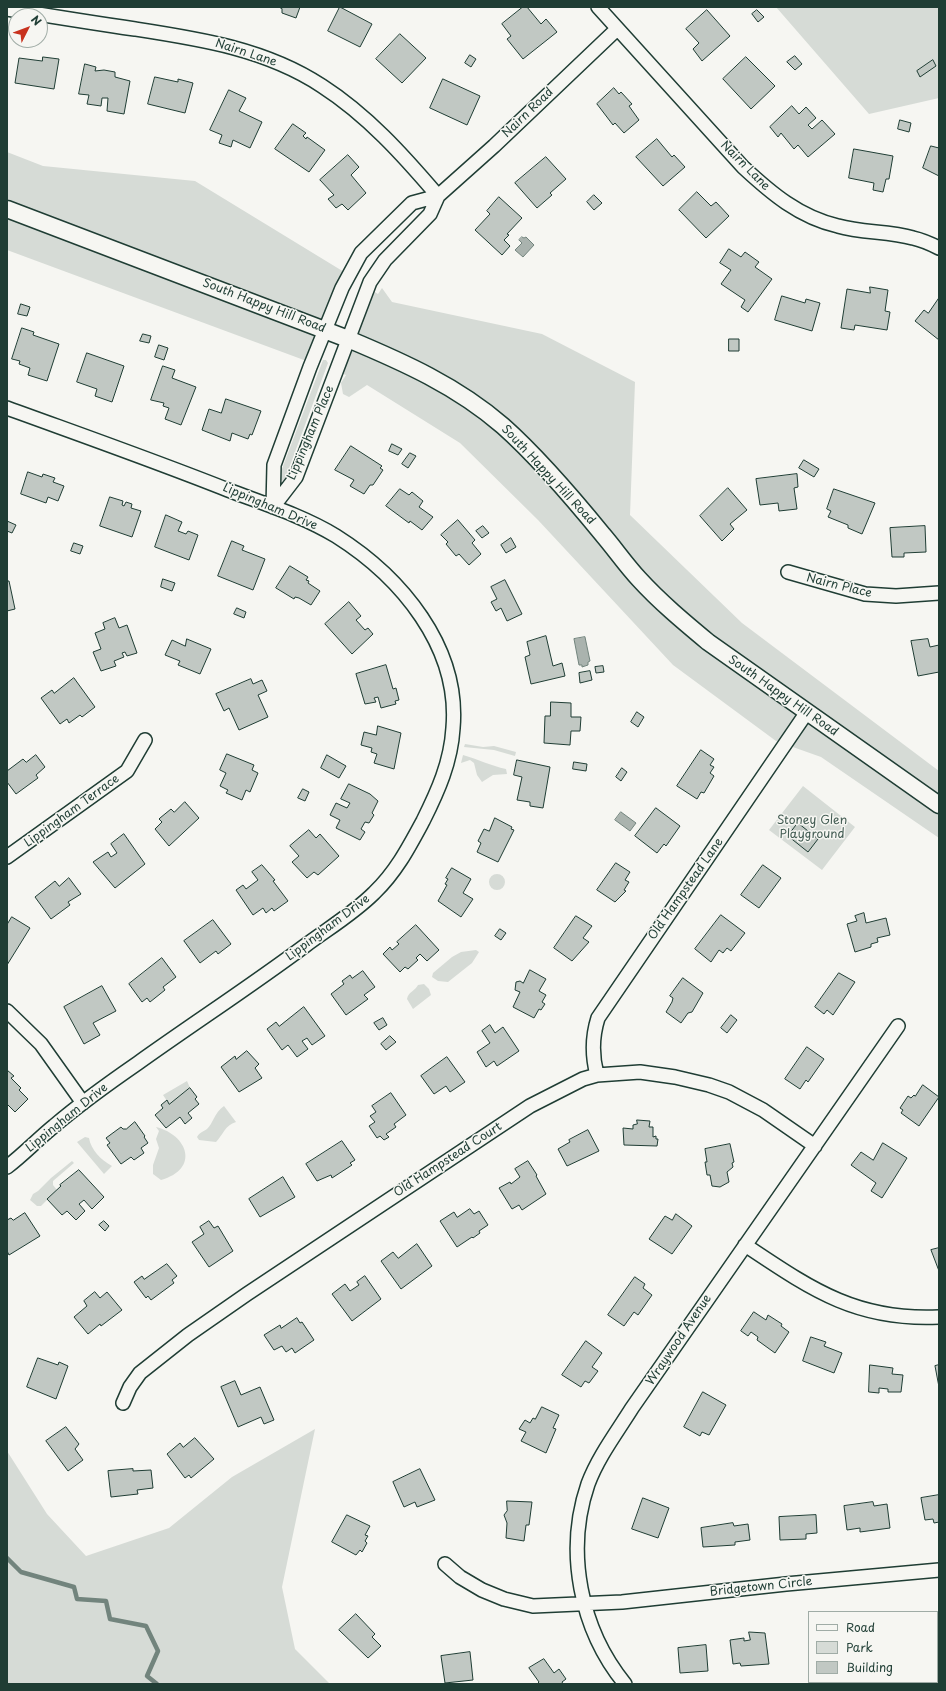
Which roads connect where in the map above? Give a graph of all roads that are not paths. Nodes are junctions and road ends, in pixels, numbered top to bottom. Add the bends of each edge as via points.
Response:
1 (598, 7) edge
2 (7, 9) edge
3 (617, 29) junction
4 (438, 196) junction
5 (7, 210) edge
6 (939, 248) edge
7 (325, 330) junction
8 (348, 339) junction
9 (7, 408) edge
10 (274, 507) junction
11 (788, 572) dead end
12 (939, 593) edge
13 (807, 712) junction
14 (145, 740) dead end
15 (939, 805) edge
16 (7, 857) edge
17 (7, 1012) edge
18 (898, 1026) dead end
19 (597, 1075) junction
20 (84, 1103) junction
21 (814, 1146) junction
22 (7, 1167) edge
23 (745, 1245) junction
24 (939, 1317) edge
25 (123, 1403) dead end
26 (445, 1564) dead end
27 (939, 1570) edge
28 (584, 1604) junction
29 (625, 1684) edge

1 - 3 street, Nairn Lane
2 - 4 street, Nairn Lane via 209,41 271,60 322,86 362,116 391,142
3 - 4 street, Nairn Road
3 - 6 street, Nairn Lane via 743,167 794,209 838,227 913,238
4 - 7 street, Nairn Road via 412,203 361,253 342,288
4 - 8 street, Nairn Road via 430,214 385,260 370,282
5 - 7 street, South Happy Hill Road
7 - 8 street, South Happy Hill Road
7 - 10 street, Lippingham Place via 274,465
8 - 10 street, Lippingham Place via 296,477
8 - 13 street, South Happy Hill Road via 437,380 475,404 503,426 577,503 639,580 676,615 708,642
9 - 10 street, Lippingham Drive
10 - 20 street, Lippingham Drive via 334,535 362,554 388,576 408,598 425,623 439,649 449,676 453,701 454,726 443,777 405,854 374,893 353,911
11 - 12 street, Nairn Place via 865,594 903,596
13 - 15 street, South Happy Hill Road
13 - 19 street, Old Hampstead Lane via 598,1018 593,1041
14 - 16 street, Lippingham Terrace via 127,770
17 - 20 street via 41,1044
18 - 21 street, Wraywood Avenue
19 - 21 street, Old Hampstead Court via 640,1072 716,1087 763,1110
19 - 25 street, Old Hampstead Court via 570,1084 530,1106 263,1282 140,1373
20 - 22 street, Lippingham Drive via 53,1126
21 - 23 street, Wraywood Avenue
23 - 24 street via 804,1285 833,1299 893,1316
23 - 28 street, Wraywood Avenue via 599,1460 582,1509 578,1535 578,1564
26 - 28 street, Bridgetown Circle via 460,1577 504,1599 533,1606
27 - 28 street, Bridgetown Circle
28 - 29 street, Wraywood Avenue via 602,1649

